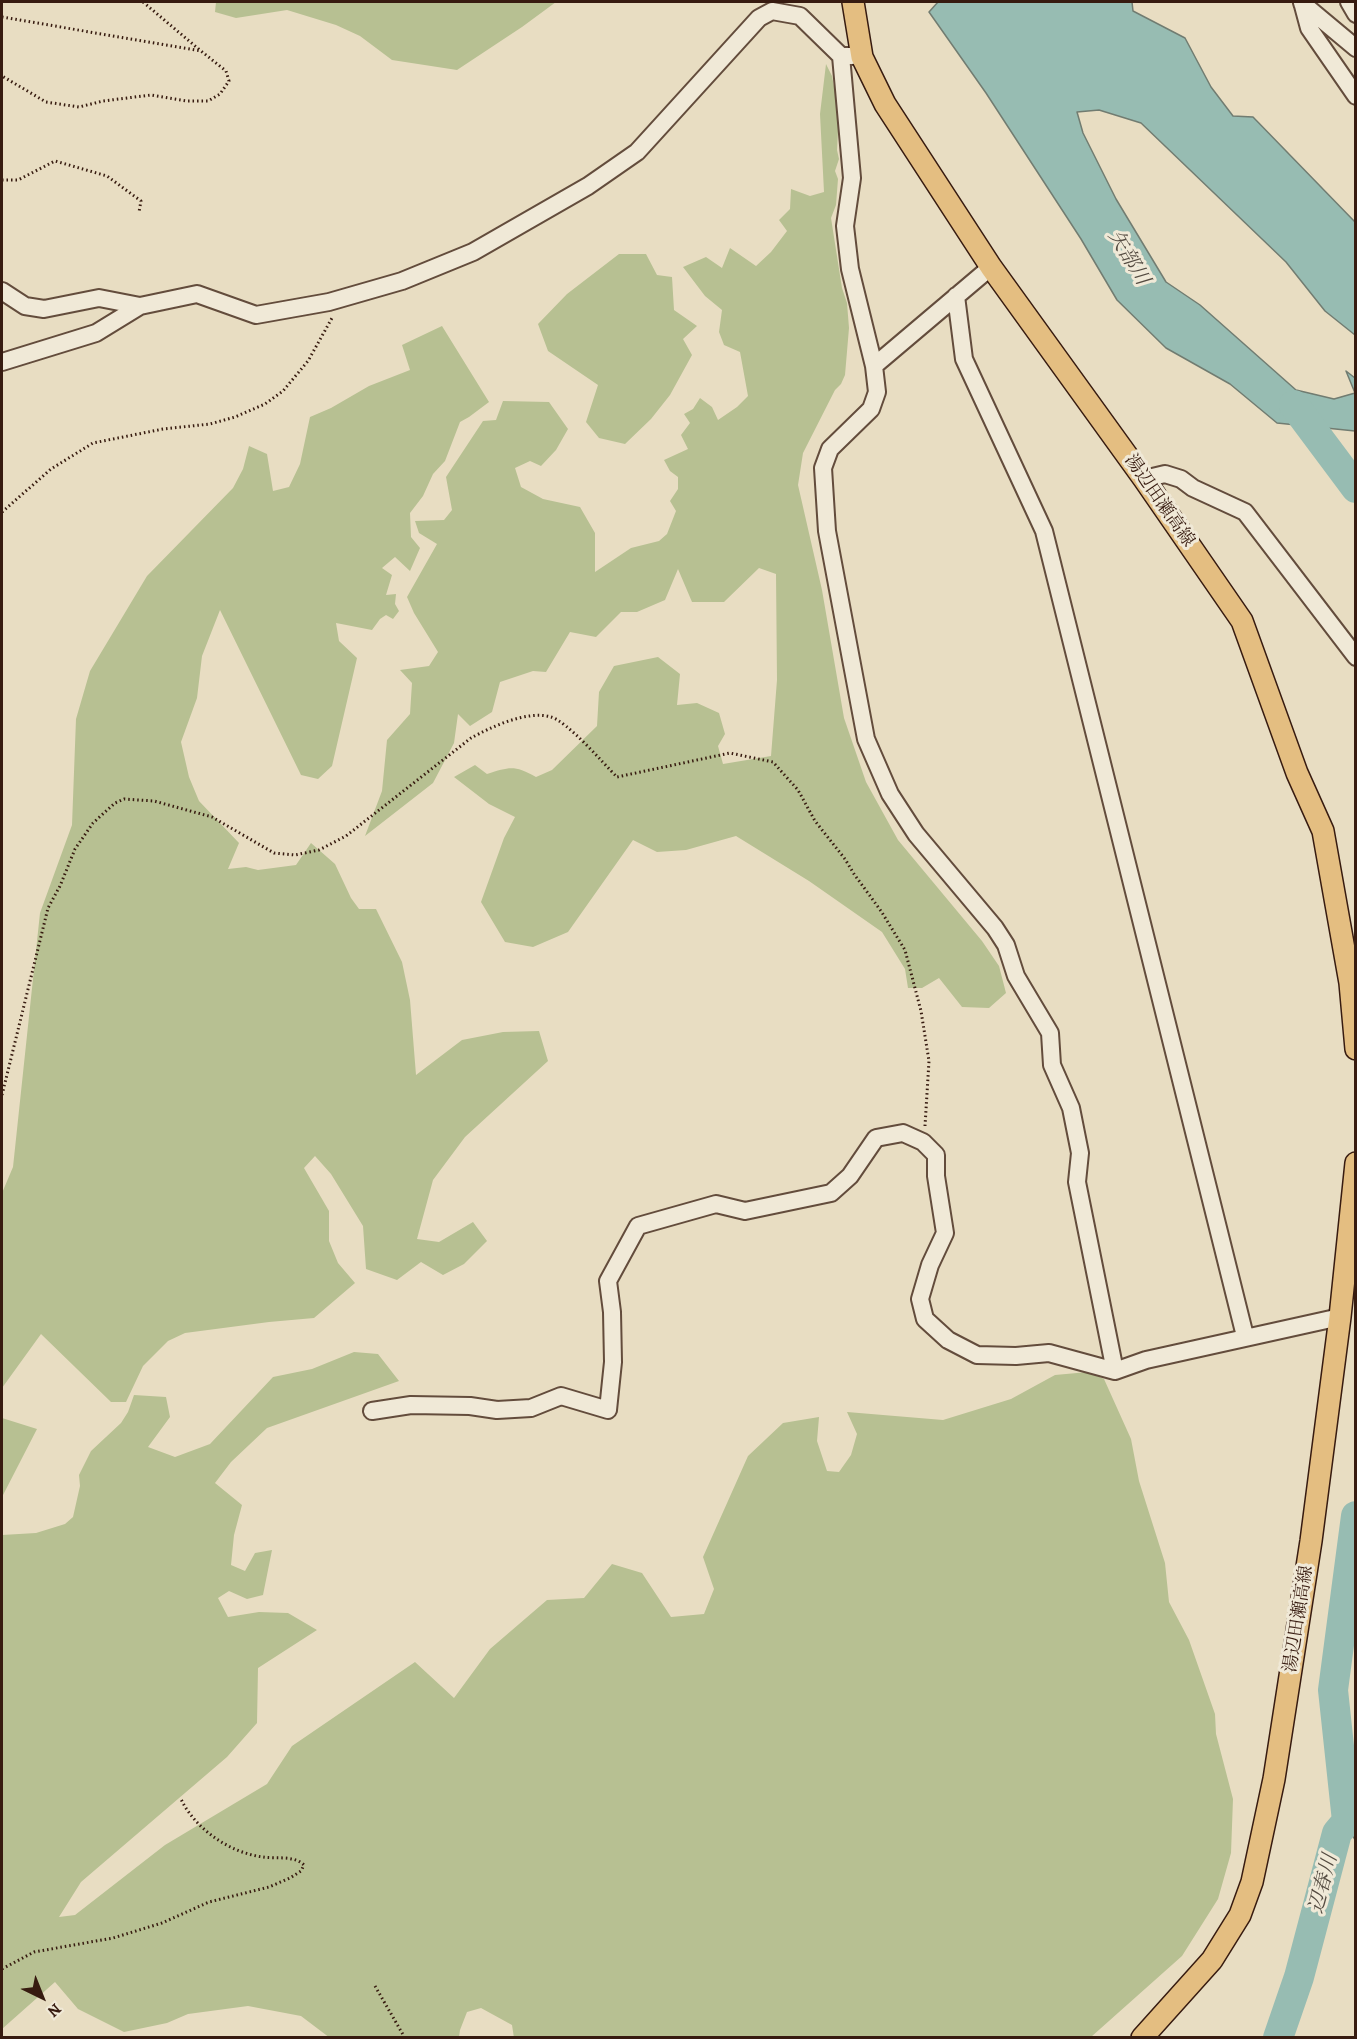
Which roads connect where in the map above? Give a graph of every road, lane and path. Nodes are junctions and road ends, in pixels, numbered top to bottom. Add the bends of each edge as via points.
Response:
1 (143, 2) edge
2 (853, 2) edge
3 (1302, 2) edge
4 (1349, 2) edge
5 (1356, 14) edge
6 (2, 17) edge
7 (1356, 48) edge
8 (201, 51) junction
9 (851, 56) junction
10 (2, 76) edge
11 (1356, 96) edge
12 (2, 180) edge
13 (139, 212) dead end
14 (991, 267) junction
15 (2, 291) edge
16 (956, 296) junction
17 (329, 302) junction
18 (140, 306) junction
19 (2, 362) edge
20 (874, 366) junction
21 (1144, 480) junction
22 (2, 512) edge
23 (1356, 657) edge
24 (1356, 1049) edge
25 (2, 1095) edge
26 (923, 1142) junction
27 (1356, 1163) edge
28 (1355, 1170) edge
29 (1340, 1317) junction
30 (1245, 1336) junction
31 (1115, 1371) junction
32 (372, 1411) dead end
33 (181, 1799) dead end
34 (2, 1969) edge
35 (375, 1986) dead end
36 (405, 2037) edge
37 (1142, 2037) edge

1 - 8 path
2 - 9 main road, 湯辺田瀬高線
3 - 7 street
3 - 11 street via 1309,28
4 - 5 street
6 - 8 path
8 - 10 path via 226,71 229,81 220,94 208,101 151,95 79,107 46,102
9 - 14 main road, 湯辺田瀬高線
9 - 17 street via 800,16 772,11 759,18 637,152 588,186 474,252 402,281
9 - 20 street via 852,178 845,226 850,269
12 - 13 path via 18,180 56,161 107,176 141,201
14 - 16 street
14 - 21 main road, 湯辺田瀬高線
15 - 18 street via 25,306 44,309 99,298
16 - 20 street
16 - 30 street via 964,359 1044,531
17 - 18 street via 256,315 197,294
17 - 22 path via 333,316 308,361 283,392 265,404 210,424 93,443 51,469
18 - 19 street via 96,333
20 - 31 street via 877,392 871,409 830,448 823,468 827,531 866,739 890,794 916,834 1006,945 1016,976 1050,1033 1052,1065 1071,1108 1080,1154 1077,1182
21 - 23 street via 1165,474 1245,512
21 - 24 main road, 湯辺田瀬高線 via 1242,621 1297,773 1323,831 1350,982
25 - 26 path via 48,908 75,849 115,803 124,799 154,801 212,818 274,853 296,855 319,850 346,836 471,738 527,716 551,717 566,726 616,777 730,753 773,762 798,790 815,821 905,950 929,1061
26 - 31 street via 936,1155 945,1233 920,1299 925,1319 948,1340 977,1355 1049,1353
26 - 32 street via 903,1133 876,1138 850,1176 831,1193 745,1211 716,1204 638,1226 608,1281 612,1312 608,1410 561,1396 531,1408 411,1405
27 - 28 main road, 湯辺田瀬高線
28 - 29 main road, 湯辺田瀬高線
29 - 30 street
29 - 37 main road, 湯辺田瀬高線 via 1278,1756 1252,1882 1240,1915 1212,1960
30 - 31 street
33 - 34 path via 209,1833 231,1847 260,1857 298,1860 304,1865 301,1871 269,1887 209,1902 162,1923 113,1938 34,1953
35 - 36 path

